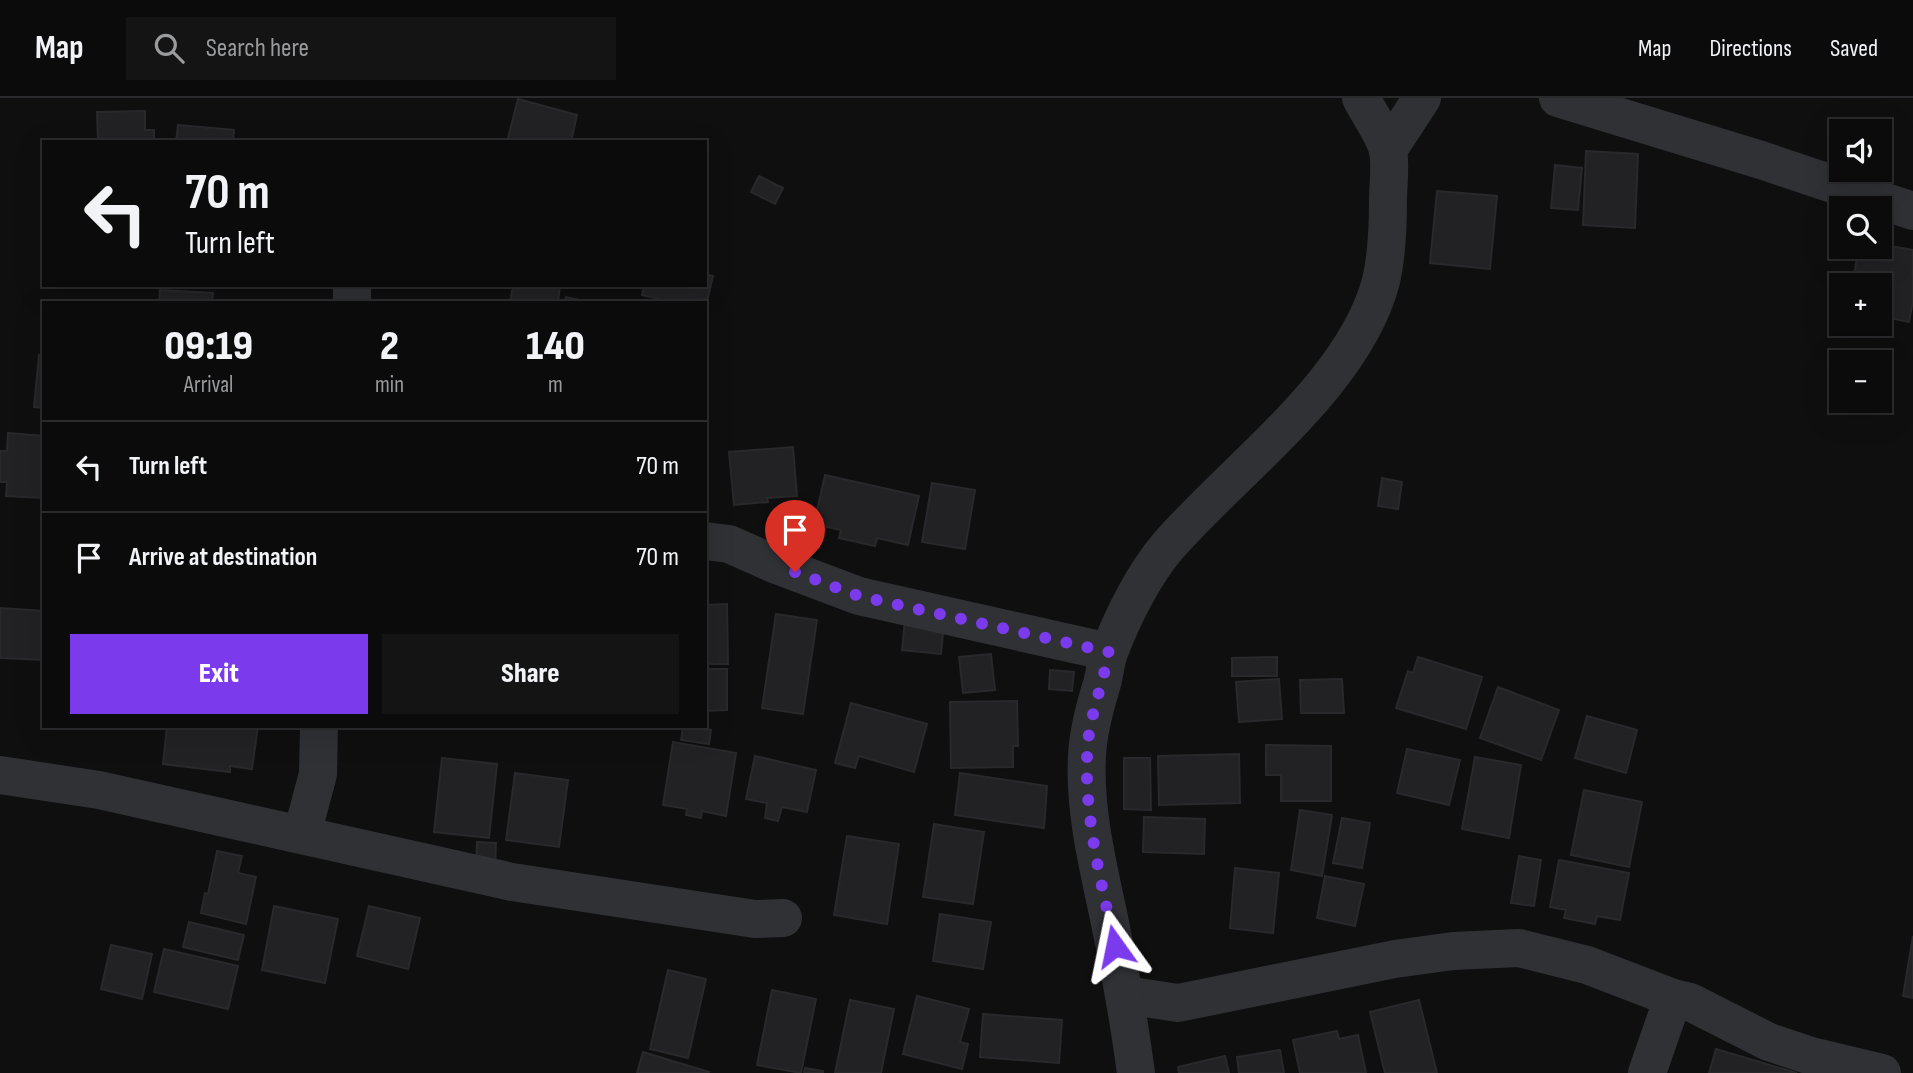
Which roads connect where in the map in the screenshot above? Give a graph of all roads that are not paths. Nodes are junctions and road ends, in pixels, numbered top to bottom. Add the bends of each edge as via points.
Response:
1 (1361, 98) edge
2 (1422, 98) edge
3 (1558, 98) edge
4 (1388, 150) junction
5 (1913, 205) edge
6 (1913, 211) edge
7 (707, 541) edge
8 (1109, 652) junction
9 (319, 728) edge
10 (0, 775) edge
11 (302, 834) junction
12 (783, 918) dead end
13 (1125, 995) junction
14 (1673, 998) junction
15 (1136, 1073) edge
16 (1647, 1073) edge
17 (1882, 1073) edge

1 - 4 street
2 - 4 street
3 - 6 street
4 - 8 street via 1388,233 1380,282 1349,352 1273,441 1166,548 1131,603
5 - 6 street
7 - 8 street via 729,544 859,596
8 - 13 street via 1091,716 1087,758 1097,857
9 - 11 street via 317,774
10 - 11 street via 99,790
11 - 12 street via 512,883 755,919
13 - 14 street via 1178,1003 1395,959 1519,948 1587,965
13 - 15 street
14 - 16 street
14 - 17 street via 1769,1042

